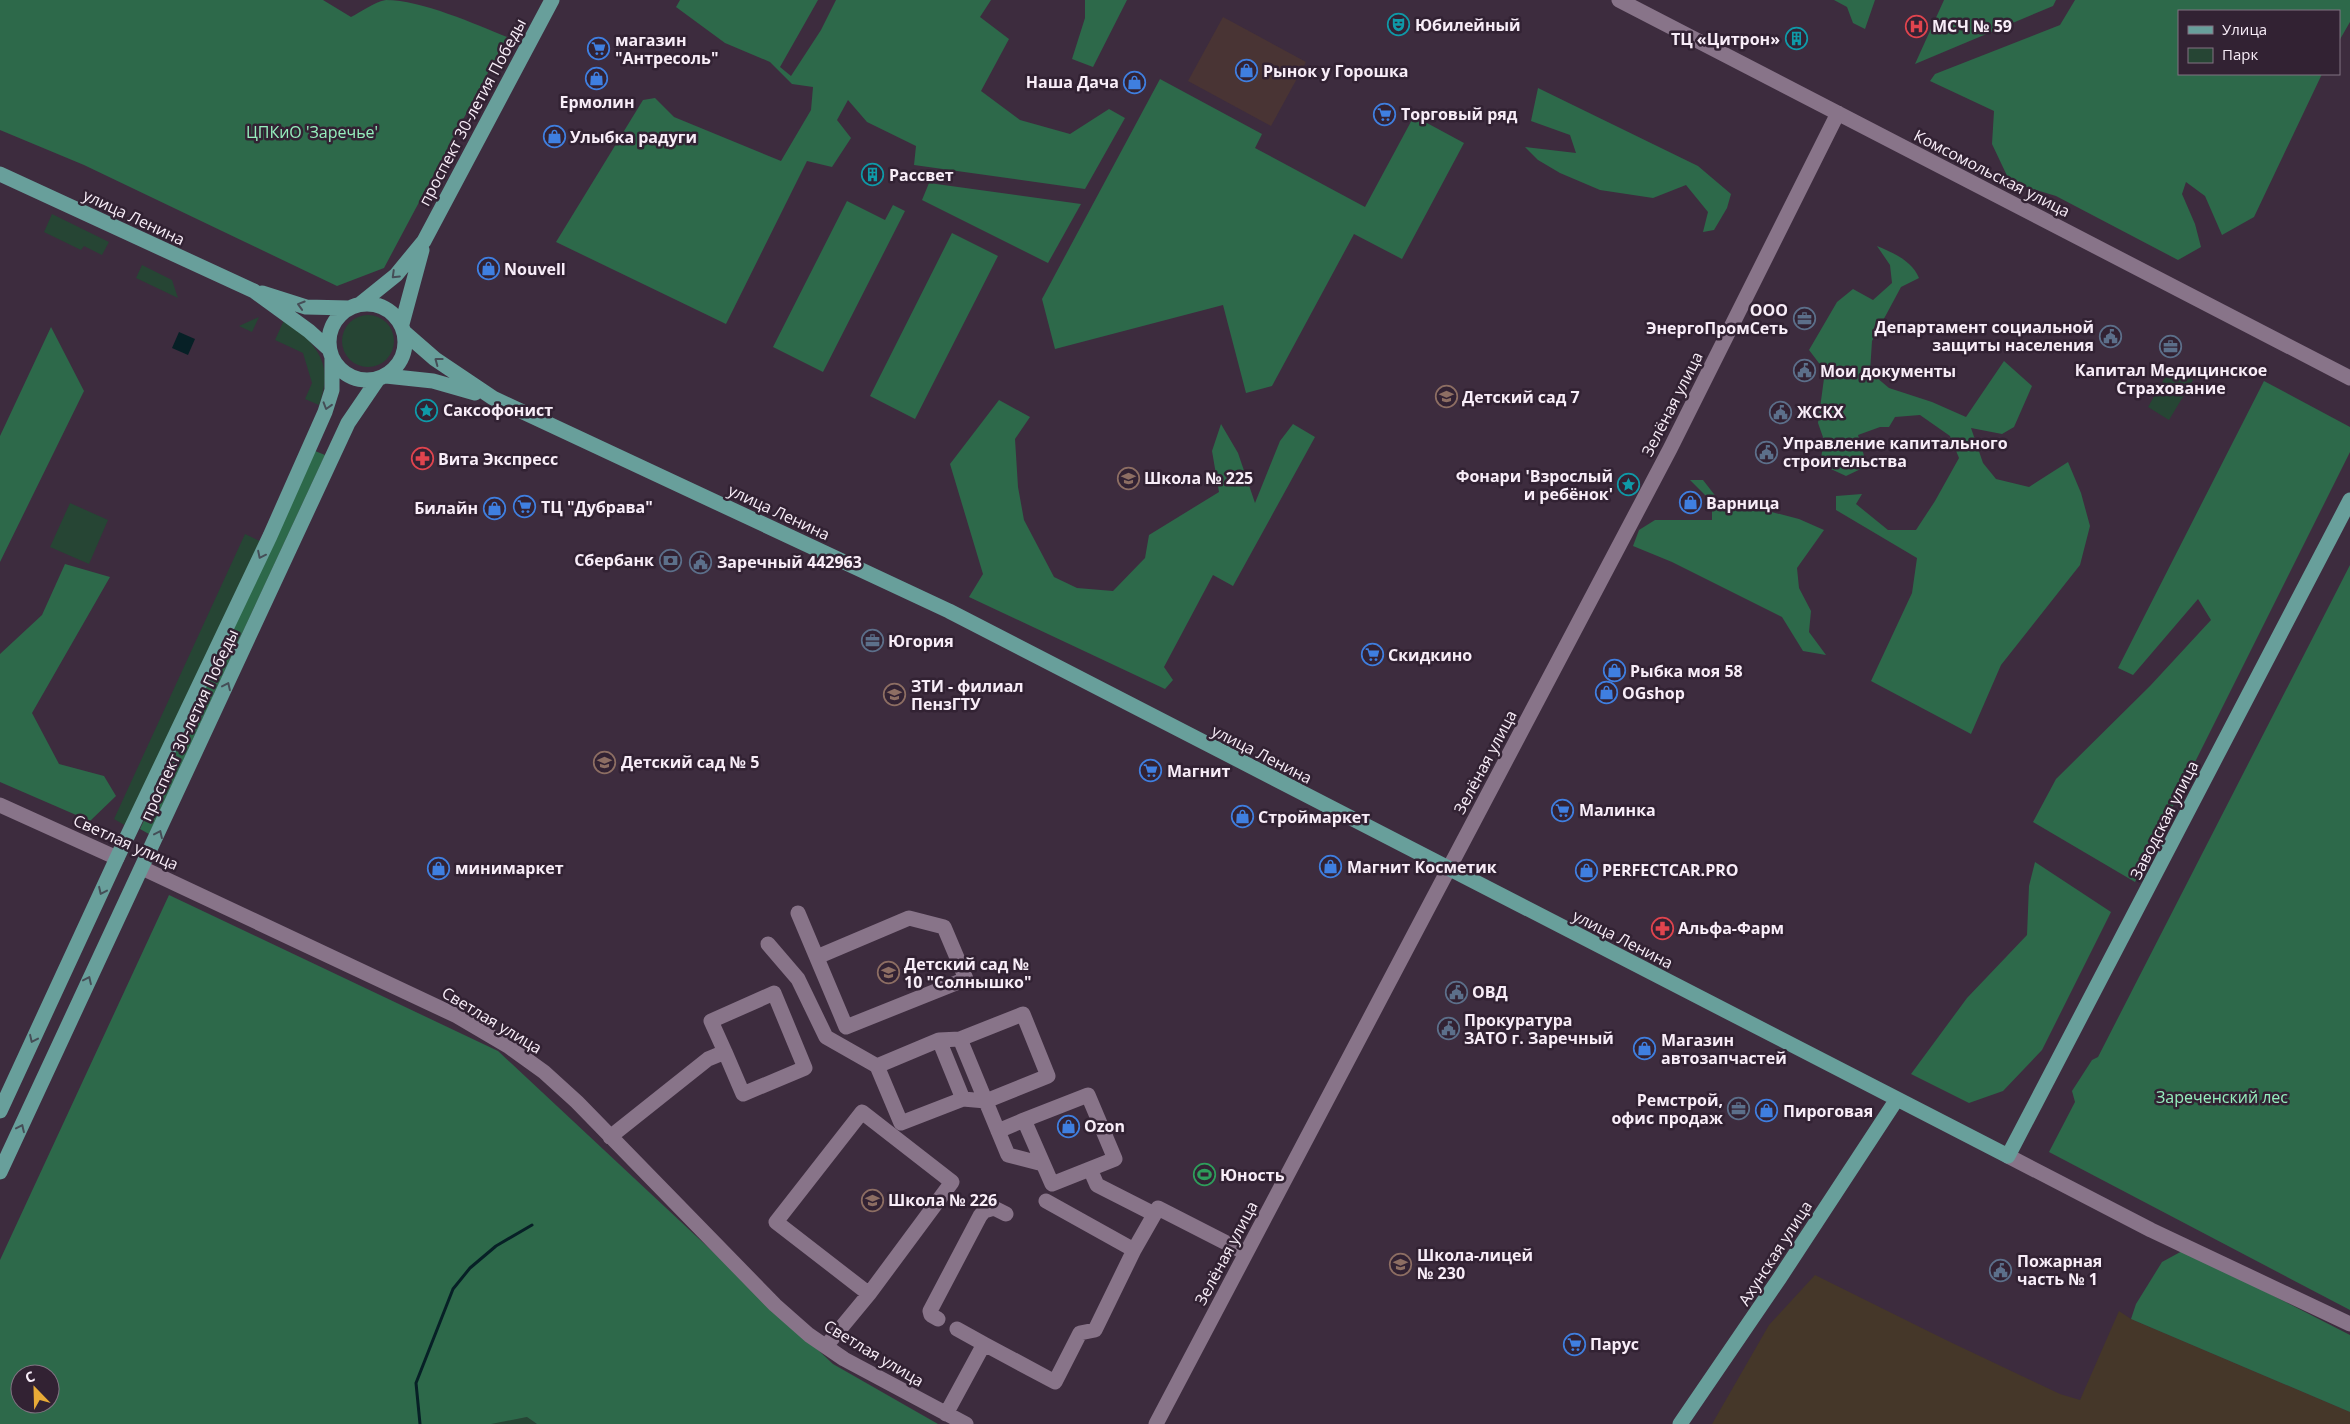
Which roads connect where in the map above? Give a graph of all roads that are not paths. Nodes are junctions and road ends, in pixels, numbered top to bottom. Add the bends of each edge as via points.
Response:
1 (552, 0) edge
2 (1618, 0) edge
3 (1838, 113) junction
4 (0, 174) edge
5 (424, 241) junction
6 (254, 291) junction
7 (354, 306) junction
8 (403, 328) junction
9 (331, 354) junction
10 (382, 377) junction
11 (2350, 378) edge
12 (493, 398) junction
13 (2350, 500) edge
14 (0, 805) edge
15 (117, 858) junction
16 (142, 868) junction
17 (1448, 868) junction
18 (798, 913) dead end
19 (768, 944) dead end
20 (817, 956) junction
21 (960, 1039) junction
22 (939, 1040) junction
23 (725, 1052) junction
24 (877, 1066) junction
25 (963, 1099) junction
26 (1897, 1099) junction
27 (986, 1101) junction
28 (0, 1111) edge
29 (1024, 1120) junction
30 (998, 1131) junction
31 (610, 1137) junction
32 (2008, 1156) junction
33 (1043, 1164) junction
34 (1090, 1169) junction
35 (0, 1172) edge
36 (1046, 1201) dead end
37 (1006, 1214) dead end
38 (1154, 1214) junction
39 (1134, 1250) junction
40 (1246, 1253) junction
41 (869, 1294) junction
42 (938, 1319) dead end
43 (2350, 1324) edge
44 (957, 1329) dead end
45 (984, 1344) junction
46 (826, 1346) junction
47 (946, 1414) junction
48 (966, 1424) edge
49 (1156, 1424) edge
50 (1680, 1424) edge

1 - 5 main road, проспект 30-летия Победы
2 - 3 street, Комсомольская улица
3 - 11 street, Комсомольская улица
3 - 17 street, Зелёная улица via 1670,449
4 - 6 main road, улица Ленина
5 -> 7 main road, проспект 30-летия Победы via 396,275
5 - 8 main road, проспект 30-летия Победы
7 -> 6 main road, улица Ленина via 306,307
6 - 9 main road, улица Ленина
7 - 8 main road via 372,304 384,307 394,314
7 - 9 main road via 339,316 332,326 329,338
8 - 10 main road via 406,344 403,357 396,368
12 -> 8 main road, улица Ленина via 435,359
9 - 10 main road via 340,369 352,377 365,380
9 -> 15 main road, проспект 30-летия Победы via 332,390 325,412 270,536
10 - 12 main road, улица Ленина via 433,381
16 -> 10 main road, проспект 30-летия Победы via 348,423
12 - 17 main road, улица Ленина via 940,607
13 - 32 main road, Заводская улица
14 - 15 street, Светлая улица
15 - 16 main road, Светлая улица
15 -> 28 main road, проспект 30-летия Победы
16 - 31 street, Светлая улица via 456,1016 508,1046 544,1072
35 -> 16 main road, проспект 30-летия Победы
17 - 26 main road, улица Ленина
17 - 40 street, Зелёная улица
18 - 20 street
19 - 24 street via 798,979 826,1038
20 - 20 street via 909,918 944,927 966,979 846,1027
21 - 22 street
21 - 27 street
21 - 27 street via 1024,1014 1048,1076
22 - 24 street
22 - 25 street
23 - 23 street via 711,1021 774,994 805,1068 743,1094
23 - 31 street via 708,1058
24 - 25 street via 901,1123
25 - 27 street
26 - 32 main road, улица Ленина
26 - 50 main road, Ахунская улица
27 - 30 street
29 - 30 street
29 - 33 street
29 - 34 street via 1088,1095 1115,1159
30 - 33 street via 1008,1155
31 - 46 street, Светлая улица via 775,1305
32 - 43 street via 2151,1230
33 - 34 street via 1052,1184
34 - 38 street via 1097,1185
36 - 39 street
37 - 42 street via 994,1208 980,1216 930,1311
38 - 39 street
38 - 40 street via 1158,1208
39 - 45 street via 1095,1330 1080,1334 1055,1382
40 - 49 street, Зелёная улица
41 - 41 street via 952,1182 862,1112 776,1222
41 - 46 street
44 - 45 street
45 - 47 street
46 - 47 street, Светлая улица
47 - 48 street, Светлая улица

